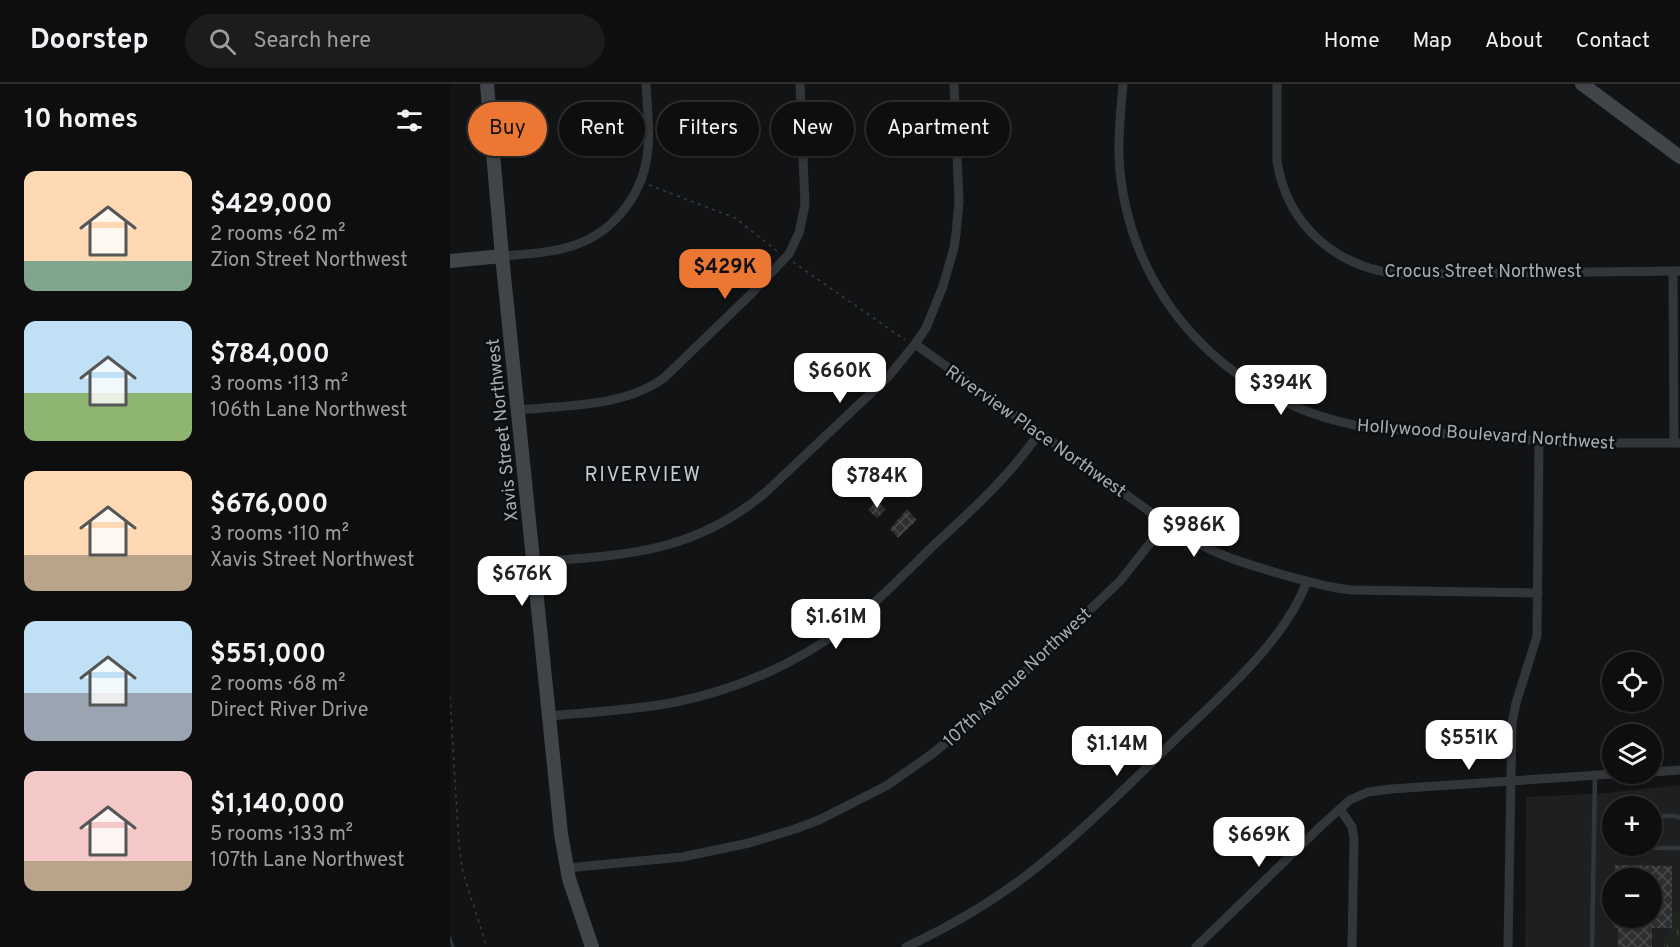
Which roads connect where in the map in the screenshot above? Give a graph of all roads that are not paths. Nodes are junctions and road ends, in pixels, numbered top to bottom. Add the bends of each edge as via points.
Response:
1 (487, 84) edge
2 (646, 84) edge
3 (800, 84) edge
4 (954, 84) edge
5 (1123, 84) edge
6 (1277, 84) edge
7 (1582, 84) edge
8 (1680, 157) edge
9 (502, 256) junction
10 (450, 261) edge
11 (1677, 271) edge
12 (911, 343) junction
13 (518, 410) junction
14 (1040, 434) junction
15 (1539, 441) junction
16 (1677, 442) edge
17 (1166, 523) junction
18 (533, 562) junction
19 (1307, 581) junction
20 (1538, 593) junction
21 (549, 716) junction
22 (1680, 770) edge
23 (1662, 771) edge
24 (1595, 775) junction
25 (1602, 775) edge
26 (1510, 782) junction
27 (1340, 809) junction
28 (1662, 816) edge
29 (1680, 818) edge
30 (1662, 848) edge
31 (1680, 848) edge
32 (567, 868) junction
33 (592, 947) edge
34 (906, 947) edge
35 (1196, 947) edge
36 (1352, 947) edge
37 (1508, 947) edge
38 (1592, 947) edge

1 - 9 street, Xavis Street Northwest
2 - 9 street via 646,161 633,196 615,220 575,245
3 - 13 street via 805,205 795,244 779,266 665,377 645,390 613,399
4 - 12 street via 959,202 954,248 926,328
5 - 15 street, Hollywood Boulevard Northwest via 1119,158 1135,238 1169,306 1219,361 1278,400 1342,423
6 - 11 street, Crocus Street Northwest via 1277,161 1289,198 1312,233 1336,254 1354,263 1397,274
7 - 8 street
9 - 10 street
9 - 13 street, Xavis Street Northwest
11 - 16 street
12 - 14 street, Riverview Place Northwest
12 - 18 street via 888,377 766,492 713,529 653,549
13 - 18 street, Xavis Street Northwest
14 - 17 street, Riverview Place Northwest
14 - 21 street via 1006,476 858,617 801,656 755,678 695,698
15 - 16 street, Hollywood Boulevard Northwest
15 - 20 street
17 - 19 street, Riverview Place Northwest via 1224,557
17 - 32 street, 107th Avenue Northwest via 1120,581 979,716 886,786 819,820 760,840 682,857
18 - 21 street, Xavis Street Northwest
19 - 20 street, Riverview Place Northwest via 1366,592
19 - 34 street via 1297,605 1249,668 1092,820 1022,879 948,926
20 - 26 street via 1536,642 1514,712
21 - 32 street, Xavis Street Northwest
22 - 23 street
24 - 25 street
24 - 26 street
24 - 38 lane
26 - 27 street via 1368,792
26 - 37 street
27 - 35 street
27 - 36 street via 1352,827 1354,839
28 - 29 lane
30 - 31 lane
32 - 33 street, Xavis Street Northwest

